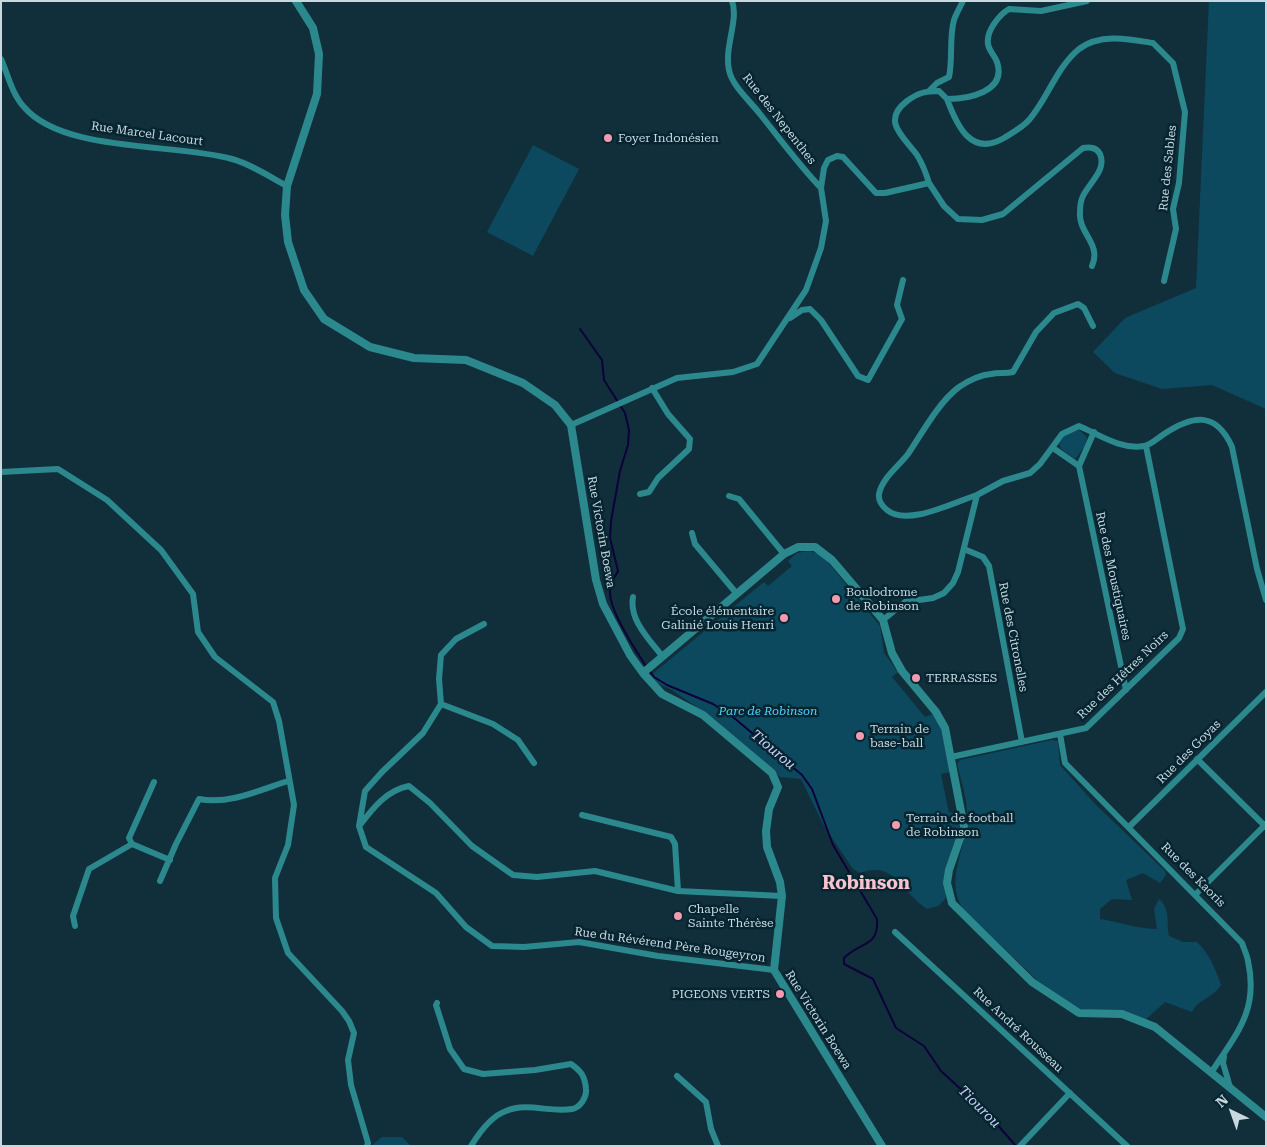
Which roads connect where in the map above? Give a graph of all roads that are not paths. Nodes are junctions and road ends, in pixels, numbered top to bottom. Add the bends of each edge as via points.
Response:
1 (296, 1) edge
2 (732, 1) edge
3 (963, 1) edge
4 (1087, 1) edge
5 (1019, 5) edge
6 (1, 59) edge
7 (930, 91) junction
8 (947, 99) junction
9 (929, 183) junction
10 (287, 186) junction
11 (821, 188) junction
12 (1092, 266) dead end
13 (903, 280) dead end
14 (1164, 281) dead end
15 (784, 323) junction
16 (1093, 326) dead end
17 (652, 388) junction
18 (571, 425) junction
19 (1094, 432) junction
20 (1146, 446) junction
21 (1053, 448) junction
22 (1079, 466) junction
23 (1, 472) edge
24 (640, 494) dead end
25 (977, 494) junction
26 (729, 496) dead end
27 (692, 533) dead end
28 (964, 549) junction
29 (784, 554) junction
30 (738, 594) junction
31 (633, 597) dead end
32 (1266, 600) edge
33 (883, 620) junction
34 (484, 624) dead end
35 (662, 656) junction
36 (647, 670) junction
37 (1126, 690) junction
38 (1266, 692) edge
39 (442, 704) junction
40 (1060, 734) junction
41 (1022, 742) junction
42 (951, 757) junction
43 (1198, 760) junction
44 (534, 763) dead end
45 (288, 781) junction
46 (154, 782) dead end
47 (582, 815) dead end
48 (359, 826) junction
49 (1265, 826) edge
50 (1129, 827) junction
51 (132, 844) junction
52 (170, 860) junction
53 (160, 881) dead end
54 (678, 891) junction
55 (1196, 894) junction
56 (782, 896) junction
57 (75, 926) dead end
58 (895, 932) dead end
59 (774, 970) junction
60 (437, 1003) dead end
61 (1225, 1050) junction
62 (1211, 1073) junction
63 (677, 1076) dead end
64 (1230, 1088) junction
65 (1070, 1093) junction
66 (1266, 1117) edge
67 (1021, 1145) edge
68 (367, 1146) edge
69 (471, 1146) edge
70 (718, 1146) edge
71 (882, 1146) edge
72 (1127, 1146) edge

1 - 10 street via 313,28 319,54 318,84
2 - 11 street, Rue des Nepenthes via 735,9 728,47 729,72 736,85
3 - 7 street via 954,20 949,77
4 - 5 street via 1041,11
5 - 8 street via 1003,13 989,35 988,43 997,62 998,75 992,86 984,93 967,99
6 - 10 street, Rue Marcel Lacourt via 23,106 57,129 121,145 186,151 234,160
7 - 8 street via 939,91
7 - 9 street via 918,93 908,100 899,107 895,116 896,126 917,156
8 - 14 street, Rue des Sables via 957,125 976,143 996,143 1029,121 1061,69 1080,48 1103,38 1153,43 1173,63 1185,112 1179,182 1173,209 1176,229
9 - 11 street via 885,194 876,193 843,157 837,156 828,160
9 - 12 street via 944,206 958,219 982,220 1003,214 1083,148 1097,150 1102,166 1083,196 1080,212 1081,227 1094,244 1096,257
10 - 18 street via 285,215 288,242 304,290 324,319 370,347 414,358 466,360 523,383 555,406
11 - 15 street via 826,221 821,248 806,290
13 - 15 street via 897,305 902,319 868,380 858,376 821,320 810,309 802,310
15 - 17 street via 757,364 733,372 677,378
16 - 25 street via 1084,308 1078,304 1054,314 1036,332 1013,372 989,374 959,388 946,399 878,495 881,506 901,517 932,511
17 - 18 street
17 - 24 street via 668,414 690,439 690,449 658,478 649,492
18 - 36 street, Rue Victorin Boewa via 596,580 603,604 630,655
19 - 20 street via 1123,446
19 - 21 street via 1079,426 1073,428 1062,434
19 - 22 street
20 - 32 street via 1179,424 1197,419 1210,421 1225,432 1232,447
20 - 37 street, Rue des Hêtres Noirs via 1182,630 1179,638
21 - 22 street
21 - 25 street via 1030,473 1002,481
22 - 37 street, Rue des Moustiquaires
23 - 45 street via 58,469 107,500 161,550 193,594 198,632 215,657 273,702 288,765
25 - 28 street
26 - 29 street via 739,499
27 - 30 street via 695,544
28 - 33 street via 958,572 944,594 905,602
28 - 41 street, Rue des Citronelles via 983,557 989,566
29 - 30 street
29 - 33 street via 798,547 815,547 832,560
30 - 35 street
31 - 35 street via 631,608 637,623
33 - 42 street via 892,653 902,671 945,728
34 - 39 street via 456,639 441,655 438,679
35 - 36 street
36 - 56 street, Rue Victorin Boewa via 662,694 703,715 772,773 778,787 769,809 767,847
37 - 40 street, Rue des Hêtres Noirs via 1086,728
38 - 43 street, Rue des Goyas
39 - 44 street via 493,724 518,740
39 - 48 street via 423,733 365,791
40 - 41 street, Rue des Hêtres Noirs
40 - 50 street, Rue des Kaoris via 1065,763
41 - 42 street, Rue des Hêtres Noirs
42 - 62 street via 964,827 949,870 947,883 952,903 1032,982 1079,1013 1122,1014 1155,1027
43 - 49 street
43 - 50 street, Rue des Goyas
45 - 52 street via 239,797 210,801 199,799
45 - 68 street via 294,804 288,845 276,878 276,918 288,953 342,1011 354,1033 348,1060
46 - 51 street via 129,838
47 - 54 street via 671,837 675,844
48 - 54 street via 374,807 396,789 409,786 472,846 512,875 537,877 595,871
48 - 59 street, Rue du Révérend Père Rougeyron via 366,847 436,892 466,928 492,946 579,942 658,956
49 - 55 street
50 - 55 street, Rue des Kaoris
51 - 52 street
51 - 57 street via 89,868 73,916
52 - 53 street
54 - 56 street
55 - 61 street, Rue des Kaoris via 1242,943 1249,962 1252,985 1247,1016
56 - 59 street, Rue Victorin Boewa
58 - 65 street, Rue André Rousseau
59 - 71 street, Rue Victorin Boewa
60 - 69 street via 450,1049 464,1069 484,1074 571,1064 582,1071 586,1083 587,1092 582,1103 573,1109 519,1107 505,1111 493,1118
61 - 62 street, Rue des Kaoris
61 - 64 street via 1223,1063
62 - 64 street
63 - 70 street via 706,1102
64 - 66 street
65 - 67 street
65 - 72 street, Rue André Rousseau

